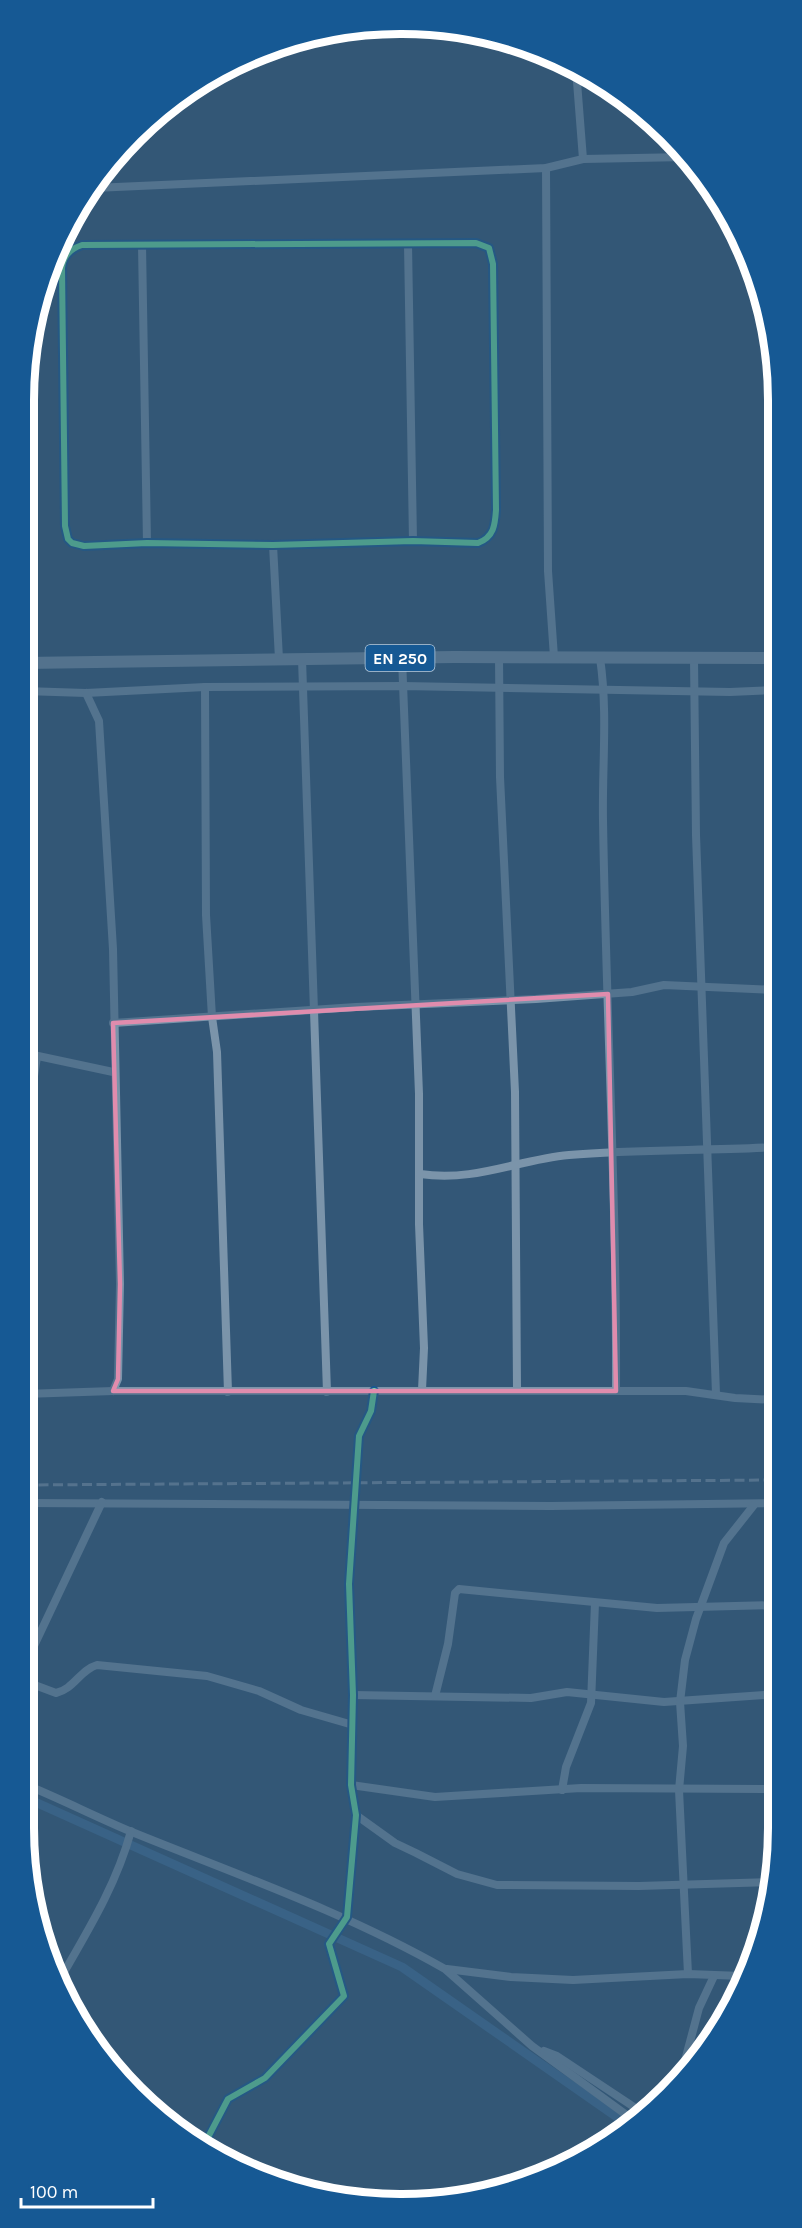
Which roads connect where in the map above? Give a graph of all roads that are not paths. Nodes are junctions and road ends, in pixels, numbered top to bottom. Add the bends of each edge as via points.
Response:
1 (577, 80) edge
2 (674, 156) edge
3 (583, 159) junction
4 (546, 168) junction
5 (103, 188) edge
6 (408, 244) junction
7 (142, 245) junction
8 (412, 541) junction
9 (147, 543) junction
10 (273, 545) junction
11 (499, 657) junction
12 (554, 657) junction
13 (402, 658) junction
14 (600, 658) junction
15 (768, 658) edge
16 (279, 659) junction
17 (694, 659) junction
18 (303, 660) junction
19 (34, 663) edge
20 (302, 686) junction
21 (403, 686) junction
22 (205, 687) junction
23 (501, 687) junction
24 (604, 689) junction
25 (694, 690) junction
26 (768, 690) edge
27 (34, 691) edge
28 (86, 693) junction
29 (702, 987) junction
30 (768, 990) edge
31 (608, 994) junction
32 (511, 1000) junction
33 (415, 1005) junction
34 (315, 1010) junction
35 (212, 1017) junction
36 (113, 1023) junction
37 (34, 1056) edge
38 (37, 1057) junction
39 (113, 1072) junction
40 (34, 1076) edge
41 (768, 1147) edge
42 (709, 1150) junction
43 (612, 1154) junction
44 (514, 1167) junction
45 (420, 1174) junction
46 (517, 1389) junction
47 (422, 1390) junction
48 (113, 1391) junction
49 (375, 1391) junction
50 (616, 1391) junction
51 (228, 1392) junction
52 (327, 1392) junction
53 (34, 1394) edge
54 (716, 1394) junction
55 (768, 1399) edge
56 (102, 1502) junction
57 (34, 1503) edge
58 (355, 1504) junction
59 (768, 1504) edge
60 (753, 1505) junction
61 (595, 1603) junction
62 (768, 1605) edge
63 (700, 1607) junction
64 (34, 1646) edge
65 (34, 1685) edge
66 (592, 1693) junction
67 (768, 1694) edge
68 (353, 1695) junction
69 (435, 1696) junction
70 (680, 1702) junction
71 (353, 1725) junction
72 (351, 1785) junction
73 (34, 1788) edge
74 (768, 1789) edge
75 (562, 1790) junction
76 (679, 1790) junction
77 (356, 1815) junction
78 (131, 1831) junction
79 (763, 1881) edge
80 (683, 1883) junction
81 (347, 1917) junction
82 (445, 1969) junction
83 (64, 1972) edge
84 (688, 1974) junction
85 (714, 1976) junction
86 (736, 1976) edge
87 (532, 2046) junction
88 (688, 2055) edge
89 (636, 2108) edge
90 (627, 2115) edge
91 (208, 2138) edge

1 - 3 street
2 - 3 street
3 - 4 street
4 - 5 street
4 - 12 street via 548,571
6 - 7 street
6 - 8 street
6 - 8 street via 476,243 491,251 496,405 496,510 492,531 478,543
7 - 9 street
7 - 9 street via 82,245 70,250 62,263 65,526 68,539 77,545
8 - 10 street
9 - 10 street
10 - 16 street
11 - 12 main road, EN 250
11 - 13 main road, EN 250
11 - 23 street
12 - 14 main road, EN 250
13 - 18 main road, EN 250
13 - 21 street
14 - 17 main road, EN 250
14 - 24 street
15 - 17 main road, EN 250
16 - 18 main road, EN 250
16 - 19 main road, EN 250
17 - 25 street
18 - 20 street
20 - 21 street
20 - 22 street
20 - 34 street
21 - 23 street
21 - 33 street
22 - 28 street
22 - 35 street via 204,822
23 - 24 street
23 - 32 street via 500,777
24 - 25 street
24 - 31 street
25 - 26 street
25 - 29 street
27 - 28 street
28 - 36 street via 99,721 106,801
29 - 30 street
29 - 31 street via 664,985
29 - 42 street
31 - 32 street
31 - 43 street
32 - 33 street
32 - 44 street
33 - 34 street
33 - 45 street
34 - 35 street
34 - 52 street
35 - 36 street
35 - 51 street via 217,1052
36 - 39 street
37 - 38 street
38 - 39 street
38 - 40 street
39 - 48 street via 120,1284 118,1379
41 - 42 street
42 - 43 street
42 - 54 street
43 - 44 street via 568,1155
43 - 50 street
44 - 45 street via 441,1177
44 - 46 street
45 - 47 street
46 - 47 street
46 - 50 street
47 - 49 street
48 - 51 street
48 - 53 street
49 - 52 street
49 - 58 street via 359,1436
50 - 54 street via 686,1390
51 - 52 street
54 - 55 street
56 - 57 street
56 - 58 street
56 - 64 street
58 - 60 street
58 - 68 street via 349,1584
59 - 60 street
60 - 63 street via 724,1543
61 - 63 street
61 - 66 street
61 - 69 street via 456,1590
62 - 63 street
63 - 70 street via 685,1660
65 - 71 street via 56,1693 97,1665 185,1673 259,1691 301,1710
66 - 69 street via 567,1692 531,1698
66 - 70 street
66 - 75 street
67 - 70 street
68 - 69 street
68 - 71 street
70 - 76 street via 683,1746
71 - 72 street
72 - 75 street via 435,1797
72 - 77 street
73 - 78 street
74 - 76 street
75 - 76 street
76 - 80 street
77 - 80 street via 395,1843 457,1874 497,1886
77 - 81 street
78 - 81 street
78 - 83 street via 121,1866
79 - 80 street
80 - 84 street
81 - 82 street
81 - 91 street via 328,1944 344,1990 342,1999 265,2078 228,2099
82 - 84 street via 573,1980
82 - 87 street
84 - 85 street
85 - 86 street
85 - 88 street via 699,2008
87 - 89 street via 557,2056
87 - 90 street

